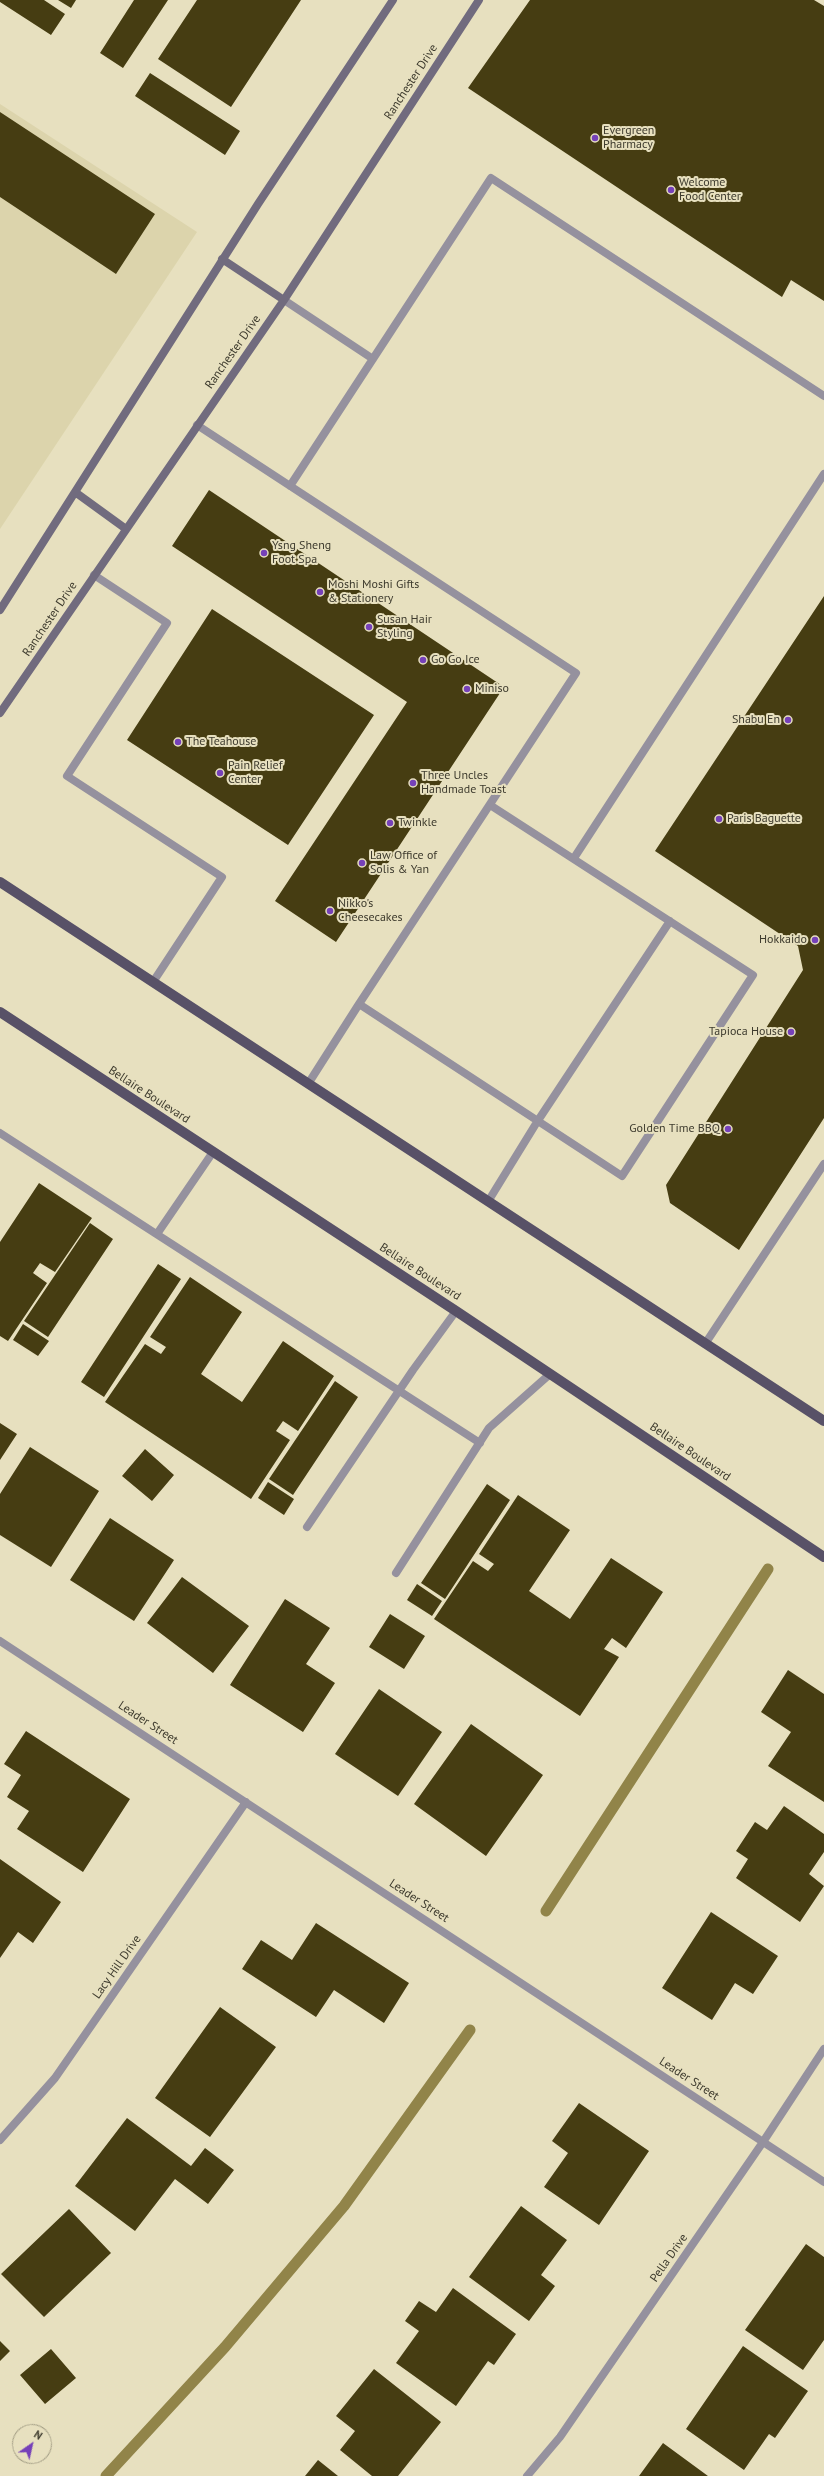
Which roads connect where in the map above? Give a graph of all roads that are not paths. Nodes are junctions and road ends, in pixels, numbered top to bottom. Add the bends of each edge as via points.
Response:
1 (393, 0) edge
2 (479, 0) edge
3 (222, 259) junction
4 (284, 300) junction
5 (373, 360) junction
6 (824, 396) edge
7 (197, 425) junction
8 (824, 474) edge
9 (290, 486) junction
10 (75, 492) junction
11 (126, 529) junction
12 (94, 575) junction
13 (0, 610) edge
14 (0, 714) edge
15 (490, 805) junction
16 (574, 858) junction
17 (0, 882) edge
18 (670, 921) junction
19 (153, 982) junction
20 (359, 1004) junction
21 (0, 1012) edge
22 (308, 1084) junction
23 (536, 1122) junction
24 (0, 1133) edge
25 (213, 1152) junction
26 (824, 1164) edge
27 (489, 1200) junction
28 (157, 1234) junction
29 (456, 1311) junction
30 (705, 1344) junction
31 (550, 1374) junction
32 (399, 1392) junction
33 (824, 1421) edge
34 (480, 1443) junction
35 (307, 1527) dead end
36 (824, 1557) edge
37 (396, 1574) dead end
38 (0, 1641) edge
39 (246, 1802) junction
40 (824, 2050) edge
41 (0, 2140) edge
42 (763, 2142) junction
43 (824, 2182) edge
44 (527, 2476) edge

1 - 3 street
2 - 4 street, Ranchester Drive
3 - 4 street
3 - 10 street
4 - 5 street
4 - 7 street, Ranchester Drive
5 - 6 street via 491,178
5 - 9 street
7 - 9 street
7 - 11 street, Ranchester Drive
8 - 16 street
9 - 15 street via 576,673
10 - 11 street
10 - 13 street
11 - 12 street, Ranchester Drive
12 - 14 street, Ranchester Drive
12 - 19 street via 168,623 67,776 222,877
15 - 16 street
15 - 20 street
16 - 18 street
17 - 19 main road
18 - 23 street
18 - 23 street via 753,975 622,1176
19 - 22 main road
20 - 22 street
20 - 23 street
21 - 25 main road, Bellaire Boulevard
22 - 27 main road
23 - 27 street
24 - 28 street
25 - 28 street
25 - 29 main road, Bellaire Boulevard
26 - 30 street
27 - 30 main road
28 - 32 street
29 - 31 main road, Bellaire Boulevard
29 - 32 street
30 - 33 main road
31 - 34 street via 489,1428
31 - 36 main road, Bellaire Boulevard
32 - 34 street
32 - 35 street
34 - 37 street
38 - 39 street, Leader Street
39 - 41 street, Lacy Hill Drive via 55,2078
39 - 42 street, Leader Street
40 - 42 street, Pella Drive
42 - 43 street, Leader Street
42 - 44 street, Pella Drive via 560,2436

